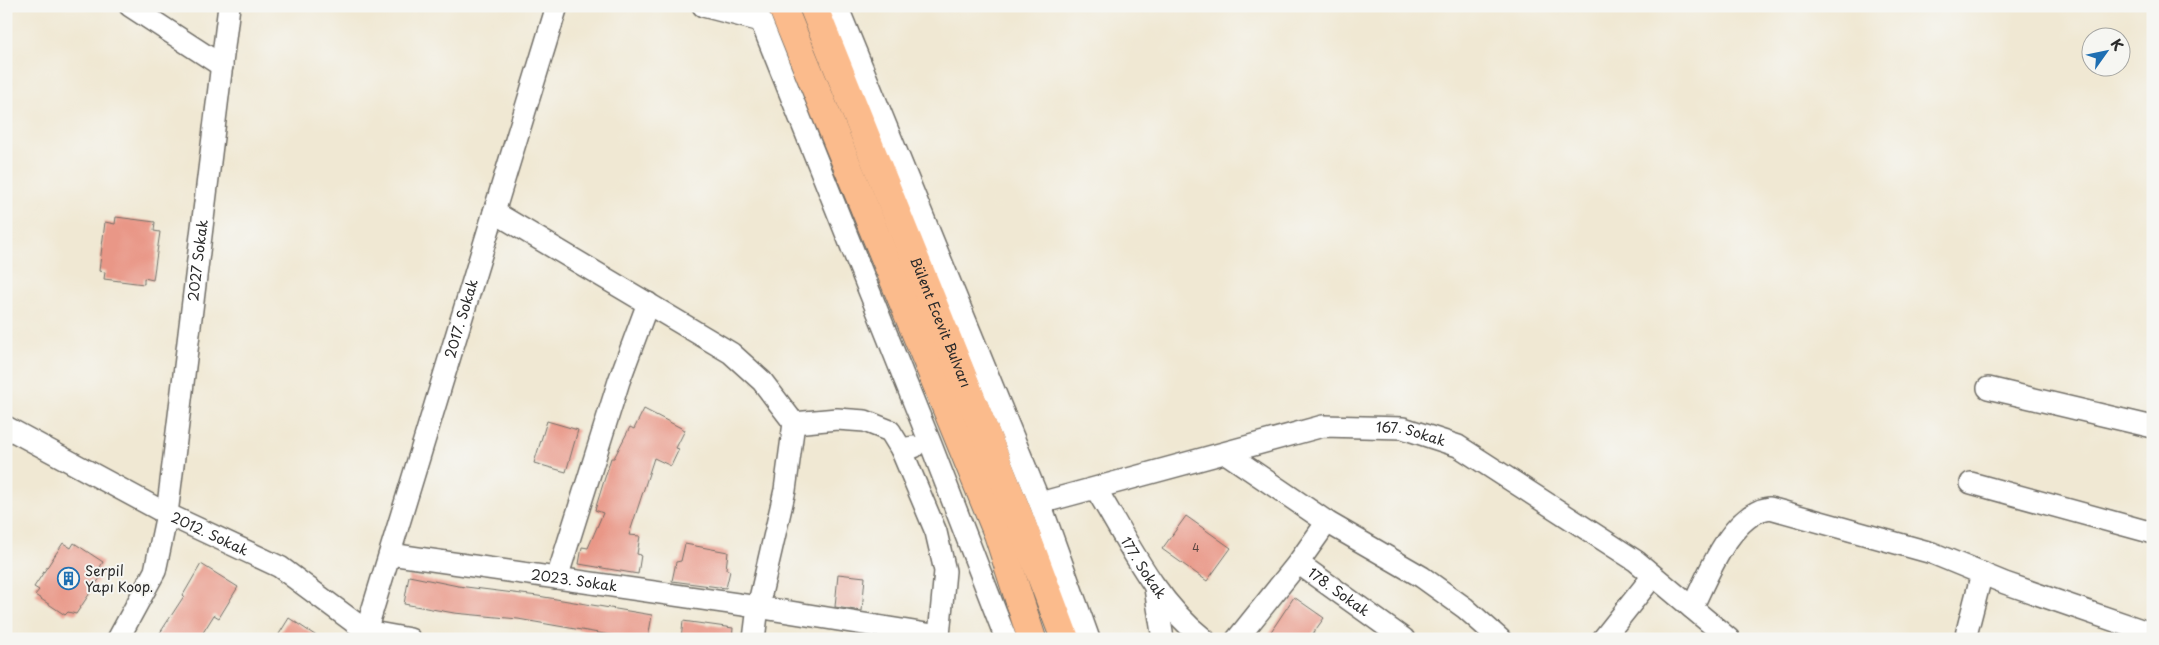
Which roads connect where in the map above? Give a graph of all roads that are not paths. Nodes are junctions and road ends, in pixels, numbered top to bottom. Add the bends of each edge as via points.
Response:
1 (130, 6) edge
2 (229, 6) edge
3 (556, 6) edge
4 (704, 6) edge
5 (813, 6) edge
6 (837, 6) edge
7 (766, 11) edge
8 (222, 66) junction
9 (494, 212) junction
10 (648, 304) junction
11 (1988, 388) dead end
12 (794, 423) junction
13 (2153, 427) edge
14 (9, 435) edge
15 (931, 445) junction
16 (901, 449) junction
17 (1226, 453) junction
18 (1971, 483) dead end
19 (1096, 489) junction
20 (1040, 503) junction
21 (167, 514) junction
22 (1327, 522) junction
23 (2153, 533) edge
24 (390, 554) junction
25 (1298, 563) junction
26 (1982, 573) junction
27 (1653, 576) junction
28 (558, 578) junction
29 (1155, 587) junction
30 (758, 607) junction
31 (1692, 608) junction
32 (2153, 634) edge
33 (364, 635) edge
34 (118, 639) edge
35 (410, 639) edge
36 (754, 639) edge
37 (1006, 639) edge
38 (1032, 639) edge
39 (1065, 639) edge
40 (1089, 639) edge
41 (1163, 639) edge
42 (1204, 639) edge
43 (1237, 639) edge
44 (1404, 639) edge
45 (1500, 639) edge
46 (1603, 639) edge
47 (1729, 639) edge
48 (1965, 639) edge

1 - 8 street
2 - 8 street, 2027 Sokak
3 - 9 street, 2017. Sokak
4 - 7 street
5 - 39 main road, Bülent Ecevit Bulvarı via 1012,499
6 - 20 street
7 - 15 street
7 - 38 main road, Bülent Ecevit Bulvarı via 998,534
8 - 21 street, 2027 Sokak
9 - 10 street
9 - 24 street, 2017. Sokak
10 - 12 street via 731,353 762,381
10 - 28 street via 619,381
11 - 13 street
12 - 16 street via 837,419 865,421 890,431
12 - 30 street via 785,490
14 - 21 street, 2012. Sokak
15 - 16 street
15 - 37 street
16 - 30 street, 2023. Sokak via 936,532 945,571 939,636
17 - 19 street, 167. Sokak
17 - 22 street
17 - 27 street, 167. Sokak via 1324,426 1403,428 1458,446 1636,561
18 - 23 street
19 - 20 street, 167. Sokak
19 - 29 street, 177. Sokak
20 - 40 street
21 - 33 street, 2012. Sokak via 280,567
21 - 34 street, 2027 Sokak via 155,571
22 - 25 street
22 - 45 street via 1422,577
24 - 28 street, 2023. Sokak
24 - 33 street, 2017. Sokak
25 - 43 street
25 - 44 street, 178. Sokak
26 - 31 street via 1932,553 1770,508 1759,510 1742,524 1719,552
26 - 32 street
26 - 48 street
27 - 31 street, 167. Sokak
27 - 46 street
28 - 30 street, 2023. Sokak
29 - 41 street
29 - 42 street, 177. Sokak via 1193,631
30 - 36 street
31 - 47 street, 167. Sokak
33 - 35 street, 2012. Sokak

